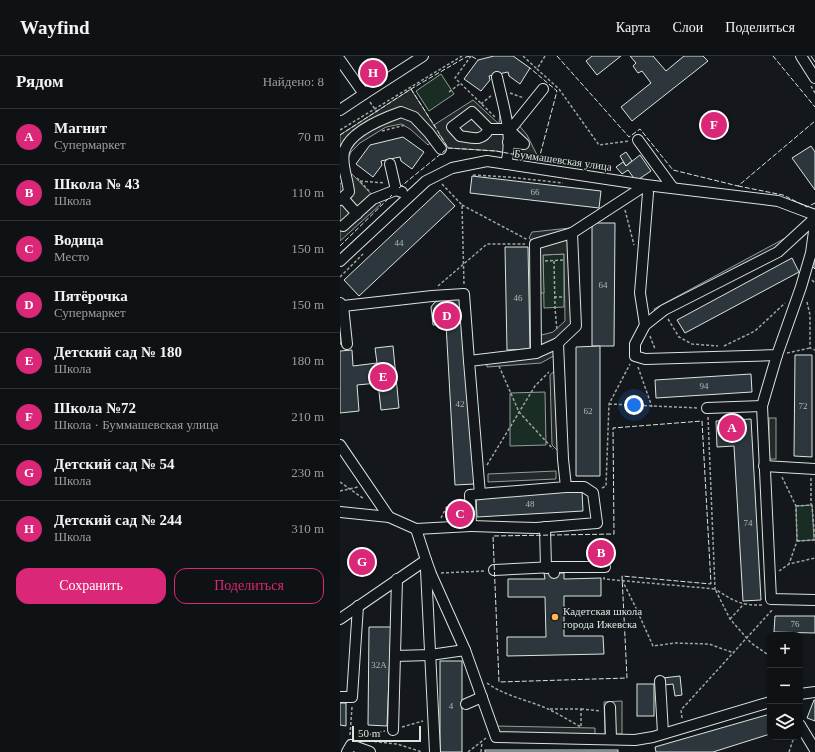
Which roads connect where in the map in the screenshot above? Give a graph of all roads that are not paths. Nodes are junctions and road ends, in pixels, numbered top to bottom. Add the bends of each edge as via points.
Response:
1 (423, 56) edge
2 (801, 56) edge
3 (340, 60) edge
4 (497, 77) dead end
5 (815, 78) edge
6 (543, 90) dead end
7 (364, 94) junction
8 (340, 110) edge
9 (489, 129) dead end
10 (508, 129) junction
11 (638, 140) road end
12 (508, 142) junction
13 (441, 149) dead end
14 (390, 164) dead end
15 (506, 164) junction
16 (646, 184) junction
17 (395, 187) junction
18 (673, 188) junction
19 (410, 195) junction
20 (341, 199) edge
21 (357, 214) junction
22 (815, 216) edge
23 (815, 224) edge
24 (343, 226) dead end
25 (572, 233) junction
26 (340, 261) edge
27 (342, 305) edge
28 (645, 325) junction
29 (558, 343) junction
30 (347, 344) dead end
31 (536, 353) junction
32 (777, 355) junction
33 (469, 360) junction
34 (762, 406) junction
35 (708, 408) road end
36 (340, 445) edge
37 (764, 466) junction
38 (813, 468) edge
39 (566, 487) junction
40 (475, 494) junction
41 (340, 512) edge
42 (389, 517) junction
43 (471, 526) junction
44 (545, 527) junction
45 (416, 529) junction
46 (426, 560) junction
47 (605, 568) road end
48 (551, 569) junction
49 (494, 570) road end
50 (397, 579) junction
51 (815, 600) edge
52 (358, 606) junction
53 (340, 619) edge
54 (465, 650) junction
55 (430, 655) junction
56 (395, 656) junction
57 (660, 681) dead end
58 (815, 692) edge
59 (803, 694) edge
60 (340, 697) edge
61 (482, 697) junction
62 (767, 703) edge
63 (466, 704) dead end
64 (610, 709) road end
65 (393, 730) dead end
66 (803, 730) edge
67 (663, 733) junction
68 (611, 739) junction
69 (815, 750) edge
70 (347, 752) edge
71 (370, 752) edge
72 (435, 752) edge

1 - 7 street
2 - 5 street
3 - 7 street
4 - 10 street
6 - 10 street
7 - 8 street
9 - 10 street
10 - 12 street
10 - 12 street via 524,144
11 - 18 street
12 - 15 street
13 - 20 street via 414,117 401,112 387,117 357,134 344,152 349,192
14 - 17 street
15 - 16 street, Буммашевская улица
15 - 19 street, Буммашевская улица via 487,161 452,168 426,181
16 - 18 street, Буммашевская улица
16 - 25 street
16 - 28 street via 648,193 640,293
17 - 19 street
17 - 21 street via 373,199
18 - 22 street, Буммашевская улица via 778,201
19 - 26 street, Буммашевская улица
20 - 21 street
21 - 24 street
22 - 28 street via 778,252 664,310
23 - 32 street via 811,253
25 - 29 street via 576,326
25 - 31 street via 535,244
27 - 30 street
27 - 33 street via 464,294
28 - 32 street via 635,344 635,356 645,359
29 - 31 street
29 - 39 street
31 - 33 street
32 - 34 street
33 - 40 street via 478,480
34 - 35 street
34 - 37 street
36 - 42 street
37 - 38 street
37 - 51 street via 770,578 776,599
39 - 40 street
39 - 44 street via 584,487 593,493 597,523
40 - 43 street
41 - 42 street
42 - 45 street
43 - 44 street
43 - 45 street
44 - 48 street
45 - 46 street
46 - 50 street
46 - 54 street
46 - 55 street
47 - 48 street
48 - 49 street
50 - 52 street
50 - 56 street
52 - 53 street
52 - 60 street via 352,697
54 - 55 street
54 - 61 street
55 - 56 street
55 - 72 street
56 - 65 street
57 - 67 street
58 - 59 street
61 - 63 street
61 - 68 street via 496,737
62 - 67 street
64 - 68 street
66 - 69 street
67 - 68 street via 635,740
70 - 71 street via 350,745

